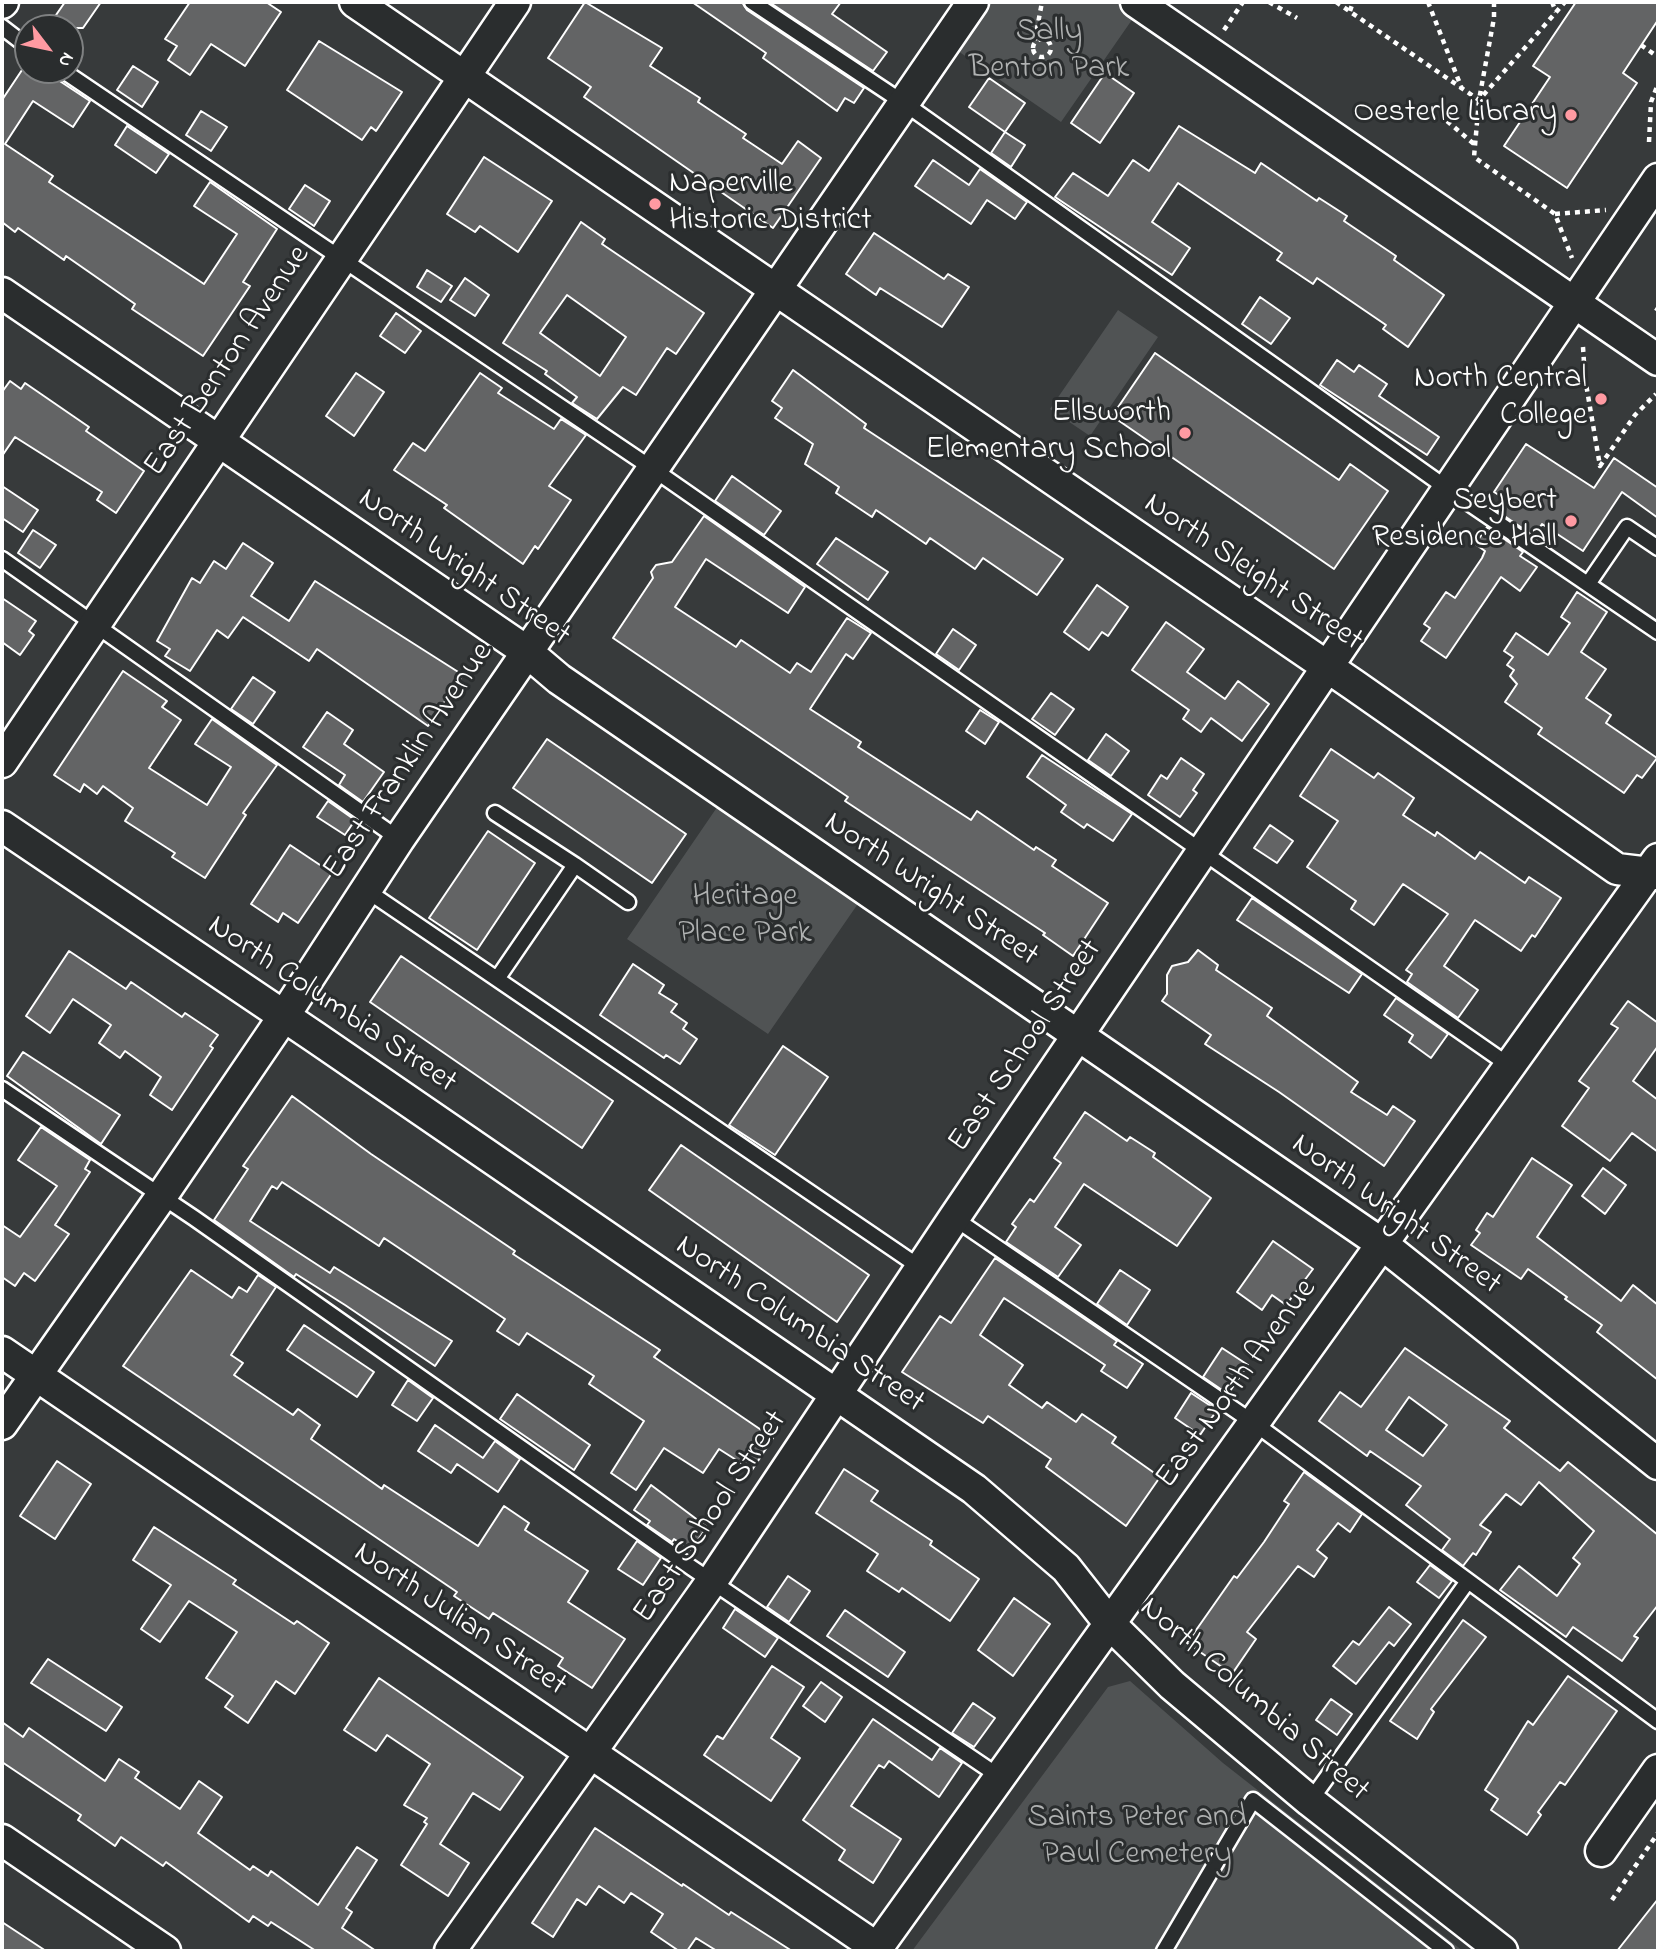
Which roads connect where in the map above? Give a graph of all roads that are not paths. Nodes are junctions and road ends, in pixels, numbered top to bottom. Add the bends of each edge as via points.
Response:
1 (355, 2) edge
2 (515, 2) edge
3 (752, 2) edge
4 (974, 2) edge
5 (1136, 2) edge
6 (466, 76) junction
7 (83, 84) edge
8 (904, 103) junction
9 (1658, 179) edge
10 (341, 260) junction
11 (775, 291) junction
12 (2, 293) edge
13 (1574, 303) junction
14 (1658, 360) edge
15 (218, 441) junction
16 (653, 469) junction
17 (1448, 489) junction
18 (1658, 548) edge
19 (2, 559) edge
20 (1588, 584) junction
21 (95, 624) junction
22 (1658, 632) edge
23 (526, 651) junction
24 (1327, 667) junction
25 (2, 762) edge
26 (495, 813) dead end
27 (2, 826) edge
28 (399, 839) junction
29 (1203, 850) junction
30 (575, 866) junction
31 (1655, 868) edge
32 (366, 890) junction
33 (628, 902) dead end
34 (497, 979) junction
35 (284, 1016) junction
36 (1078, 1035) junction
37 (1510, 1066) junction
38 (2, 1089) edge
39 (161, 1197) junction
40 (954, 1218) junction
41 (1382, 1244) junction
42 (921, 1268) junction
43 (2, 1352) edge
44 (37, 1375) junction
45 (838, 1395) junction
46 (1254, 1423) junction
47 (2, 1424) edge
48 (1658, 1464) edge
49 (712, 1581) junction
50 (1468, 1581) junction
51 (1110, 1624) junction
52 (1658, 1721) edge
53 (592, 1754) junction
54 (1658, 1770) edge
55 (1000, 1777) junction
56 (1311, 1801) junction
57 (2, 1840) edge
58 (1601, 1851) dead end
59 (878, 1950) edge
60 (165, 1951) edge
61 (450, 1951) edge
62 (1164, 1951) edge
63 (1446, 1951) edge
64 (1502, 1951) edge

1 - 6 street, North Sleight Street
2 - 6 street, East Benton Avenue
3 - 8 lane
4 - 8 street, East Franklin Avenue
5 - 13 street
6 - 10 street, East Benton Avenue
6 - 11 street, North Sleight Street
7 - 10 lane
8 - 11 street, East Franklin Avenue
8 - 17 lane
9 - 13 street, East School Street
10 - 15 street, East Benton Avenue
10 - 16 lane
11 - 16 street, East Franklin Avenue
11 - 24 street, North Sleight Street
12 - 15 street, North Wright Street
13 - 14 street
13 - 17 street, East School Street
15 - 21 street, East Benton Avenue
15 - 23 street, North Wright Street
16 - 23 street, East Franklin Avenue
16 - 29 lane
17 - 20 lane
17 - 24 street, East School Street
18 - 20 lane via 1627,527
19 - 21 lane
20 - 22 lane
21 - 25 street, East Benton Avenue
21 - 28 lane
23 - 28 street, East Franklin Avenue
23 - 36 street, North Wright Street via 559,679
24 - 29 street, East School Street
24 - 31 street, North Sleight Street via 1617,870
26 - 30 lane
27 - 35 street, North Columbia Street
28 - 32 street, East Franklin Avenue
29 - 36 street, East School Street
29 - 37 lane
30 - 33 lane
30 - 34 lane
31 - 37 street, East North Avenue
32 - 34 lane
32 - 35 street, East Franklin Avenue
34 - 42 lane
35 - 39 street, East Franklin Avenue
35 - 45 street, North Columbia Street
36 - 40 street, East School Street
36 - 41 street, North Wright Street
37 - 41 street, East North Avenue
38 - 39 lane
39 - 44 street, East Franklin Avenue
39 - 49 lane
40 - 42 street, East School Street
40 - 46 lane
41 - 46 street, East North Avenue
41 - 48 street, North Wright Street
42 - 45 street, East School Street
43 - 44 street, North Julian Street
44 - 47 street, East Franklin Avenue
44 - 53 street, North Julian Street
45 - 49 street, East School Street
45 - 51 street, North Columbia Street via 974,1489 1066,1568
46 - 50 lane
46 - 51 street, East North Avenue
49 - 53 street, East School Street
49 - 55 lane
50 - 52 lane
50 - 56 lane
51 - 55 street, East North Avenue
51 - 56 street, North Columbia Street via 1172,1685
53 - 59 street, North Julian Street
53 - 61 street, East School Street
54 - 58 street
55 - 59 street, East North Avenue
56 - 64 street, North Columbia Street
57 - 60 street
62 - 63 lane via 1253,1800

